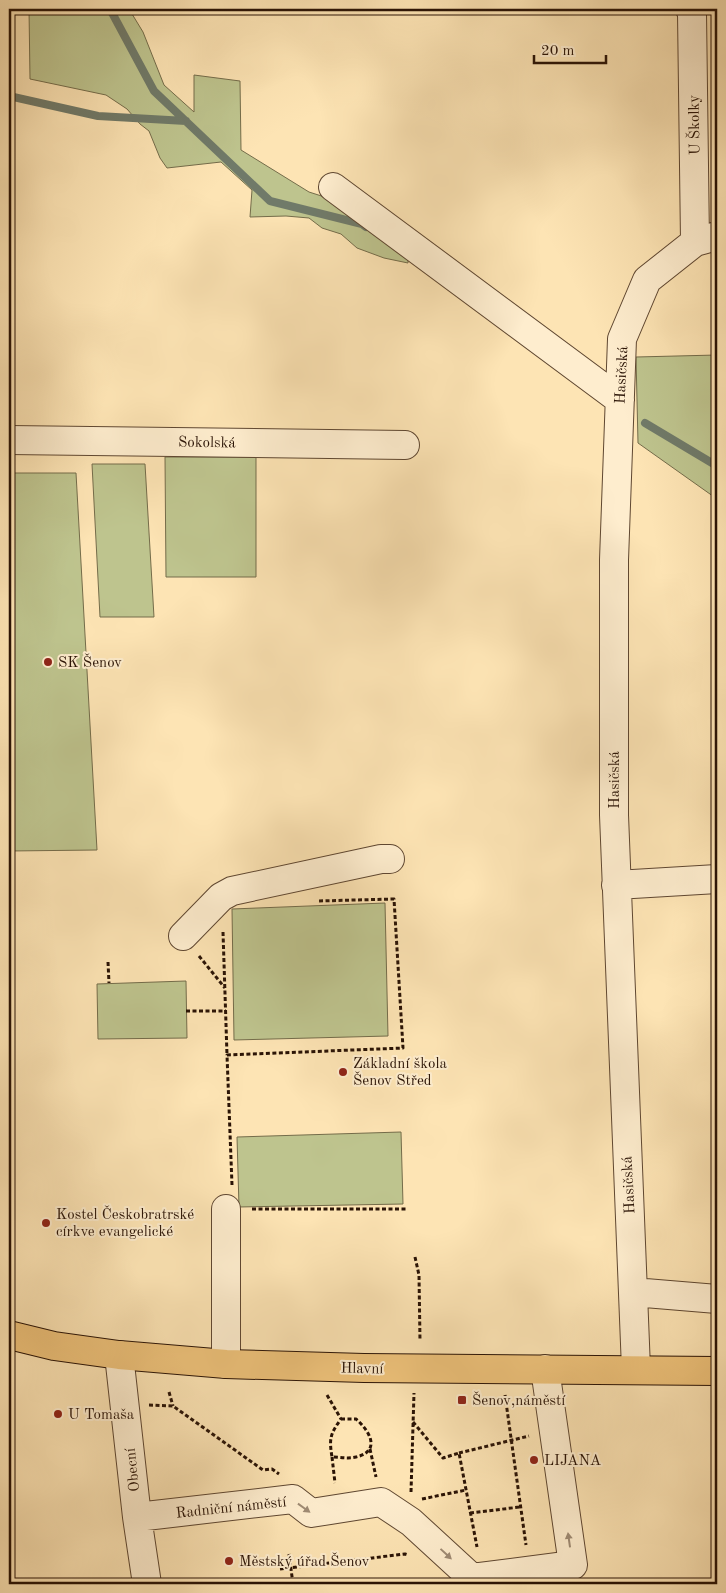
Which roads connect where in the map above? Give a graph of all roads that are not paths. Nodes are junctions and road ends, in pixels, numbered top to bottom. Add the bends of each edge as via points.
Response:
1 (690, 9) edge
2 (333, 187) dead end
3 (706, 239) edge
4 (620, 400) junction
5 (9, 440) edge
6 (405, 445) dead end
7 (390, 859) dead end
8 (717, 879) edge
9 (616, 885) junction
10 (183, 936) road end
11 (226, 1209) road end
12 (633, 1292) junction
13 (717, 1299) edge
14 (9, 1335) edge
15 (120, 1355) junction
16 (226, 1364) junction
17 (545, 1368) junction
18 (636, 1369) junction
19 (717, 1371) edge
20 (137, 1517) junction
21 (148, 1584) edge

1 - 3 street, U Školky
2 - 4 street
3 - 4 street, Hasičská via 647,280 622,339
4 - 9 street, Hasičská via 614,560
5 - 6 street, Sokolská
7 - 10 street via 232,890
8 - 9 street
9 - 12 street, Hasičská
11 - 16 street
12 - 13 street
12 - 18 street, Hasičská
14 - 15 main road, Hlavní via 54,1346
15 - 16 main road, Hlavní
15 - 20 street, Obecní
16 - 17 main road, Hlavní
17 - 18 main road, Hlavní
20 -> 17 street, Radniční náměstí via 292,1499 311,1513 381,1502 411,1522 472,1578 573,1565
18 - 19 main road, Hlavní
20 - 21 street, Obecní

